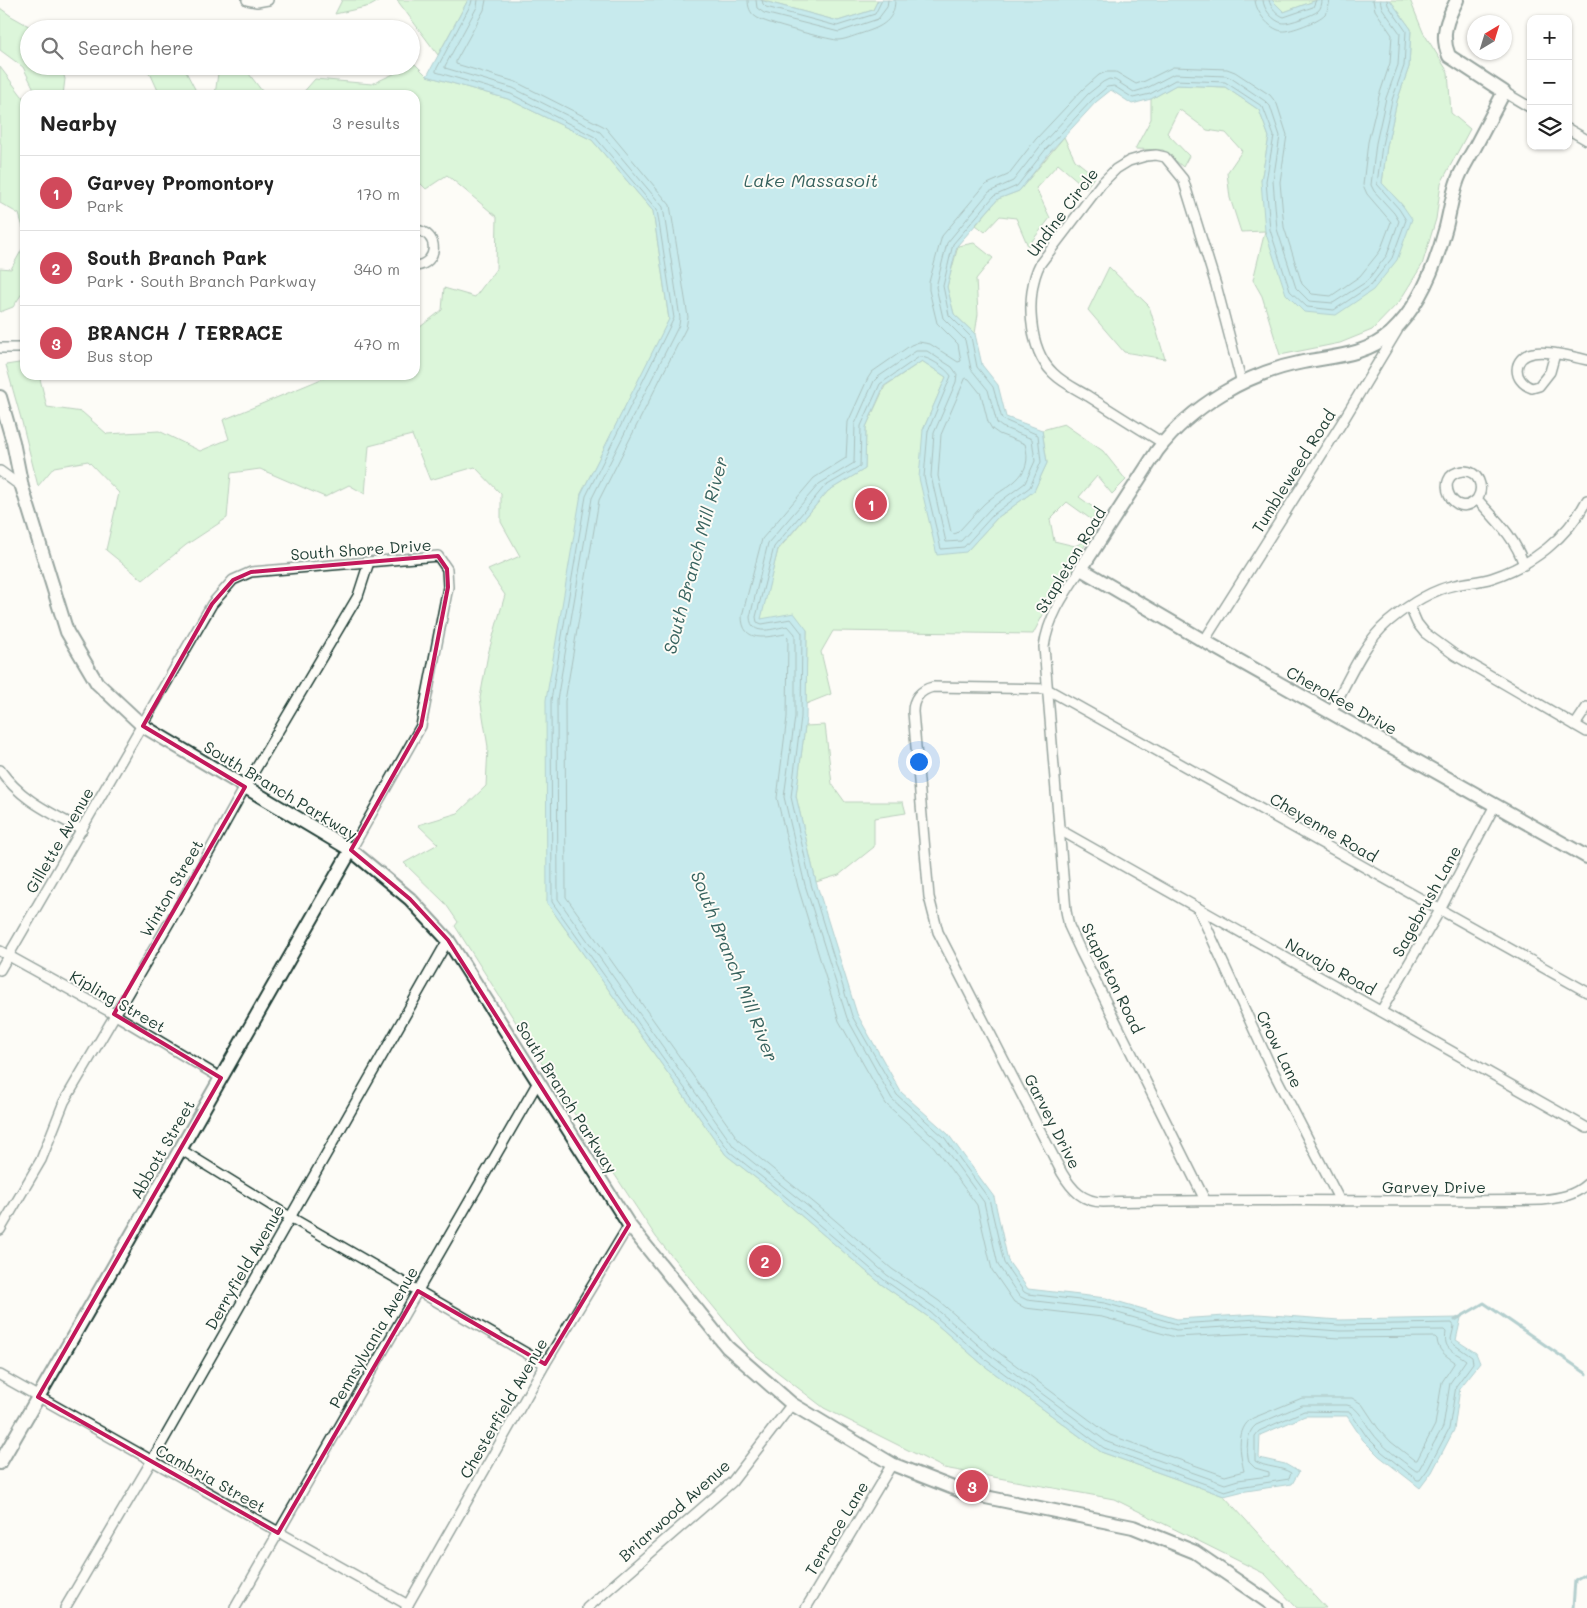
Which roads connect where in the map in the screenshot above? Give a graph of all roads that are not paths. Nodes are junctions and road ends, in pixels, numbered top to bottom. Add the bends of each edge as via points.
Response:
1 (247, 0) edge
2 (268, 0) edge
3 (1457, 0) edge
4 (1504, 92) junction
5 (1527, 106) edge
6 (1572, 132) edge
7 (1587, 140) edge
8 (420, 231) edge
9 (420, 266) edge
10 (1406, 316) junction
11 (0, 348) edge
12 (20, 348) edge
13 (1555, 354) junction
14 (1587, 360) edge
15 (1242, 384) junction
16 (0, 397) edge
17 (3, 418) edge
18 (1163, 443) junction
19 (0, 471) edge
20 (22, 488) junction
21 (1477, 499) dead end
22 (1587, 500) edge
23 (369, 562) junction
24 (1524, 565) junction
25 (1081, 569) junction
26 (1410, 607) junction
27 (1204, 641) junction
28 (1046, 689) junction
29 (1587, 707) edge
30 (1331, 712) junction
31 (1575, 725) junction
32 (143, 726) junction
33 (1587, 732) edge
34 (0, 770) edge
35 (245, 787) junction
36 (1496, 805) junction
37 (82, 830) junction
38 (1060, 830) junction
39 (350, 850) junction
40 (1587, 857) edge
41 (1198, 908) junction
42 (1440, 910) junction
43 (448, 940) junction
44 (0, 951) edge
45 (9, 956) junction
46 (0, 970) edge
47 (1587, 992) edge
48 (1381, 1011) junction
49 (114, 1014) junction
50 (221, 1078) junction
51 (538, 1082) junction
52 (1587, 1128) edge
53 (180, 1149) junction
54 (1587, 1184) edge
55 (1205, 1200) junction
56 (1340, 1201) junction
57 (290, 1217) junction
58 (629, 1225) junction
59 (0, 1230) edge
60 (418, 1290) junction
61 (545, 1364) junction
62 (0, 1375) edge
63 (38, 1397) junction
64 (792, 1404) junction
65 (0, 1462) edge
66 (151, 1462) junction
67 (892, 1464) junction
68 (278, 1533) junction
69 (407, 1607) edge
70 (65, 1608) edge
71 (235, 1608) edge
72 (587, 1608) edge
73 (806, 1608) edge
74 (1277, 1608) edge

1 - 2 street
3 - 4 street via 1446,22 1447,53
4 - 5 street
4 - 10 street, Stapleton Road via 1462,172 1436,260
6 - 7 street
8 - 9 street via 428,235 434,250 428,261
10 - 15 street, Stapleton Road via 1390,334 1368,349 1301,363
10 - 27 street, Tumbleweed Road
11 - 12 street
13 - 13 street via 1550,372 1539,386 1532,388 1520,380 1518,368 1527,355 1537,352
13 - 14 street
15 - 18 street, Stapleton Road via 1196,412
15 - 18 street, Undine Circle via 1183,179 1162,156 1151,155 1124,163 1101,184 1040,264 1033,285 1032,326 1038,347 1052,372
16 - 17 street, South Branch Parkway
17 - 20 street, South Branch Parkway
18 - 25 street, Stapleton Road
19 - 20 street
20 - 32 street, South Branch Parkway via 68,632 97,683
21 - 24 street via 1514,539
22 - 24 street via 1578,517 1558,540
23 - 32 street, South Shore Drive via 251,572 233,580 212,604
23 - 35 street, Winton Street via 358,596
23 - 39 street, South Shore Drive via 438,556 448,569 448,587 421,726
24 - 26 street via 1485,580 1446,588
25 - 27 street, Cherokee Drive
25 - 28 street, Stapleton Road via 1057,607 1048,629 1044,647
26 - 30 street via 1376,635
26 - 31 street via 1425,633 1455,655
27 - 30 street, Cherokee Drive
28 - 38 street, Stapleton Road
28 - 42 street, Cheyenne Road
28 - 55 street, Garvey Drive via 933,687 922,692 914,702 928,886 934,921 1074,1191 1094,1202
29 - 31 street
30 - 36 street, Cherokee Drive
31 - 33 street
32 - 35 street, South Branch Parkway
32 - 37 street, Gillette Avenue
34 - 37 street via 27,799
35 - 39 street, South Branch Parkway
35 - 49 street, Winton Street
36 - 40 street, Cherokee Drive
36 - 42 street, Sagebrush Lane
37 - 45 street, Gillette Avenue
38 - 41 street, Navajo Road
38 - 55 street, Stapleton Road via 1064,904 1069,926
39 - 43 street, South Branch Parkway via 410,898
39 - 50 street, Abbott Street
41 - 48 street, Navajo Road
41 - 56 street, Crow Lane via 1271,1067
42 - 47 street, Cheyenne Road
42 - 48 street, Sagebrush Lane
43 - 51 street, South Branch Parkway
43 - 57 street, Derryfield Avenue
44 - 45 street, Kipling Street
45 - 46 street, Gillette Avenue
45 - 49 street, Kipling Street
48 - 52 street, Navajo Road
49 - 50 street, Kipling Street
49 - 59 street, Winton Street via 64,1102 41,1160
50 - 53 street, Abbott Street
51 - 58 street, South Branch Parkway
51 - 60 street, Pennsylvania Avenue
53 - 57 street
53 - 63 street, Abbott Street
54 - 56 street, Garvey Drive via 1566,1197 1542,1200
55 - 56 street, Garvey Drive
57 - 60 street
57 - 66 street, Derryfield Avenue
58 - 61 street, Chesterfield Avenue
58 - 64 street, South Branch Parkway via 727,1347
60 - 61 street
60 - 68 street, Pennsylvania Avenue
61 - 69 street, Chesterfield Avenue
62 - 63 street, Cambria Street
63 - 65 street, Abbott Street
63 - 66 street, Cambria Street
64 - 67 street, South Branch Parkway
64 - 72 street, Briarwood Avenue via 732,1482
66 - 68 street, Cambria Street
66 - 70 street, Derryfield Avenue
67 - 73 street, Terrace Lane
67 - 74 street, South Branch Parkway via 966,1493 1133,1527 1196,1552
68 - 69 street, Cambria Street
68 - 71 street, Pennsylvania Avenue

